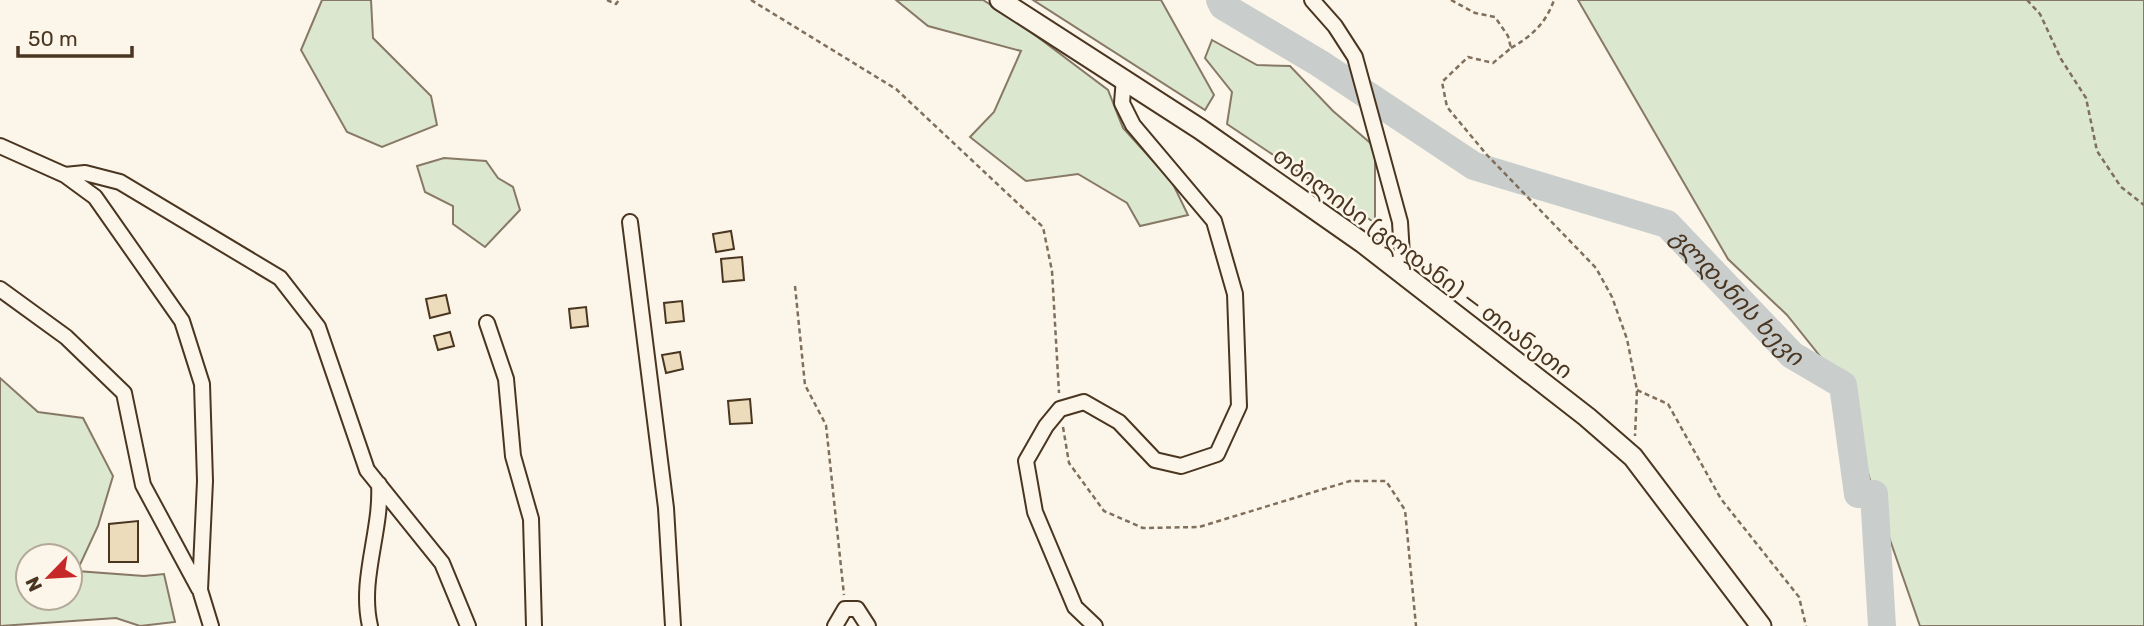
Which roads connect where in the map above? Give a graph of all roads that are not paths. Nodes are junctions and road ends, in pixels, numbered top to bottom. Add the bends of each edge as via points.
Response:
1 (1000, 0) edge
2 (1312, 0) edge
3 (1124, 78) junction
4 (0, 146) edge
5 (65, 175) junction
6 (630, 222) dead end
7 (1403, 272) junction
8 (0, 289) edge
9 (487, 323) dead end
10 (379, 484) junction
11 (200, 590) junction
12 (211, 626) edge
13 (370, 626) edge
14 (468, 626) edge
15 (534, 626) edge
16 (673, 626) edge
17 (835, 626) edge
18 (868, 626) edge
19 (1095, 626) edge
20 (1761, 626) edge

1 - 3 main road, თბილისი (გლდანი) — თიანეთი
2 - 7 street via 1355,57 1400,222
3 - 7 main road, თბილისი (გლდანი) — თიანეთი
3 - 19 street via 1122,103 1133,125 1214,220 1235,294 1239,406 1216,454 1181,466 1154,460 1119,422 1084,402 1060,409 1046,426 1026,461 1040,524 1075,607
4 - 5 street
5 - 10 street via 85,173 120,182 280,278 318,327 367,470
5 - 11 street via 95,197 182,321 202,384 205,481
6 - 16 street via 666,508
7 - 20 main road, თბილისი (გლდანი) — თიანეთი via 1633,457
8 - 11 street via 66,337 124,393 143,485
9 - 15 street via 506,379 513,456 530,519
10 - 13 street via 370,558
10 - 14 street via 442,563
11 - 12 street
17 - 18 street via 845,608 857,609

